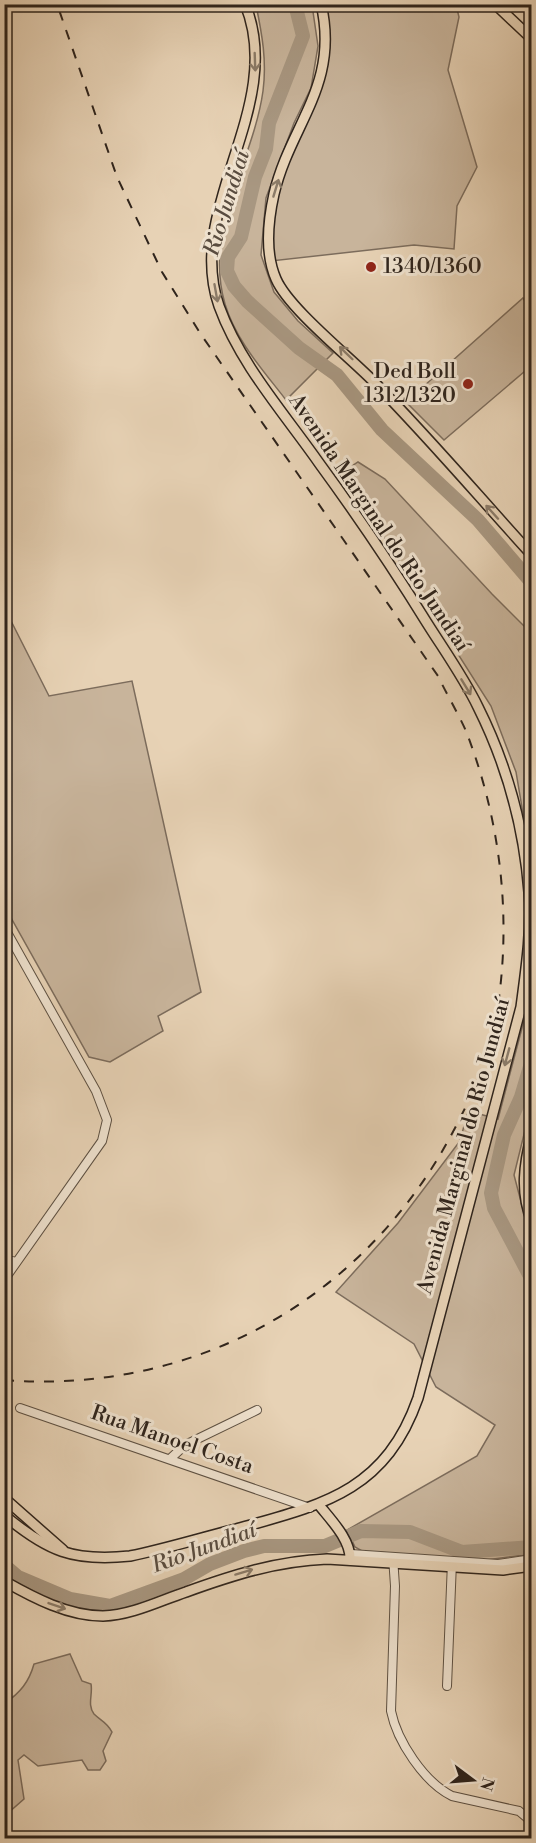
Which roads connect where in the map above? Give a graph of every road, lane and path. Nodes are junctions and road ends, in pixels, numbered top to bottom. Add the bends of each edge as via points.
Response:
1 (245, 4) edge
2 (321, 4) edge
3 (495, 4) edge
4 (531, 39) edge
5 (531, 555) edge
6 (4, 927) edge
7 (531, 1133) edge
8 (531, 1222) edge
9 (4, 1259) edge
10 (16, 1262) junction
11 (4, 1280) edge
12 (20, 1408) dead end
13 (257, 1410) dead end
14 (171, 1458) junction
15 (4, 1498) edge
16 (315, 1507) junction
17 (4, 1515) edge
18 (350, 1554) junction
19 (69, 1555) junction
20 (531, 1559) edge
21 (393, 1560) junction
22 (452, 1564) junction
23 (531, 1566) edge
24 (4, 1581) edge
25 (447, 1686) dead end
26 (531, 1822) edge

1 -> 16 main road, Avenida Marginal do Rio Jundiaí via 254,40 255,72 214,239 218,302 243,356 391,566 477,705 509,783 529,893 528,953 520,1007 418,1398 388,1457 370,1474
5 -> 2 main road via 377,385 291,301 277,280 271,261 271,209 276,187 320,80 325,44
3 - 4 main road
6 - 10 street via 96,1091 107,1120 102,1141
7 - 8 main road via 523,1174
9 - 10 street
10 - 11 street
12 - 14 street, Rua Manoel Costa
13 - 14 street via 185,1445
14 - 16 street, Rua Manoel Costa
15 - 19 main road
16 - 18 main road via 333,1521
16 - 19 main road, Avenida Marginal do Rio Jundiaí via 130,1556 100,1559
17 - 19 main road, Avenida Marginal do Rio Jundiaí via 45,1545
18 - 21 main road
24 -> 18 main road via 50,1604 100,1616 137,1610 246,1570
20 - 22 street
21 - 22 main road
21 - 26 street via 391,1711 394,1728 406,1751 443,1791 519,1811
22 - 23 main road via 503,1570
22 - 25 street

